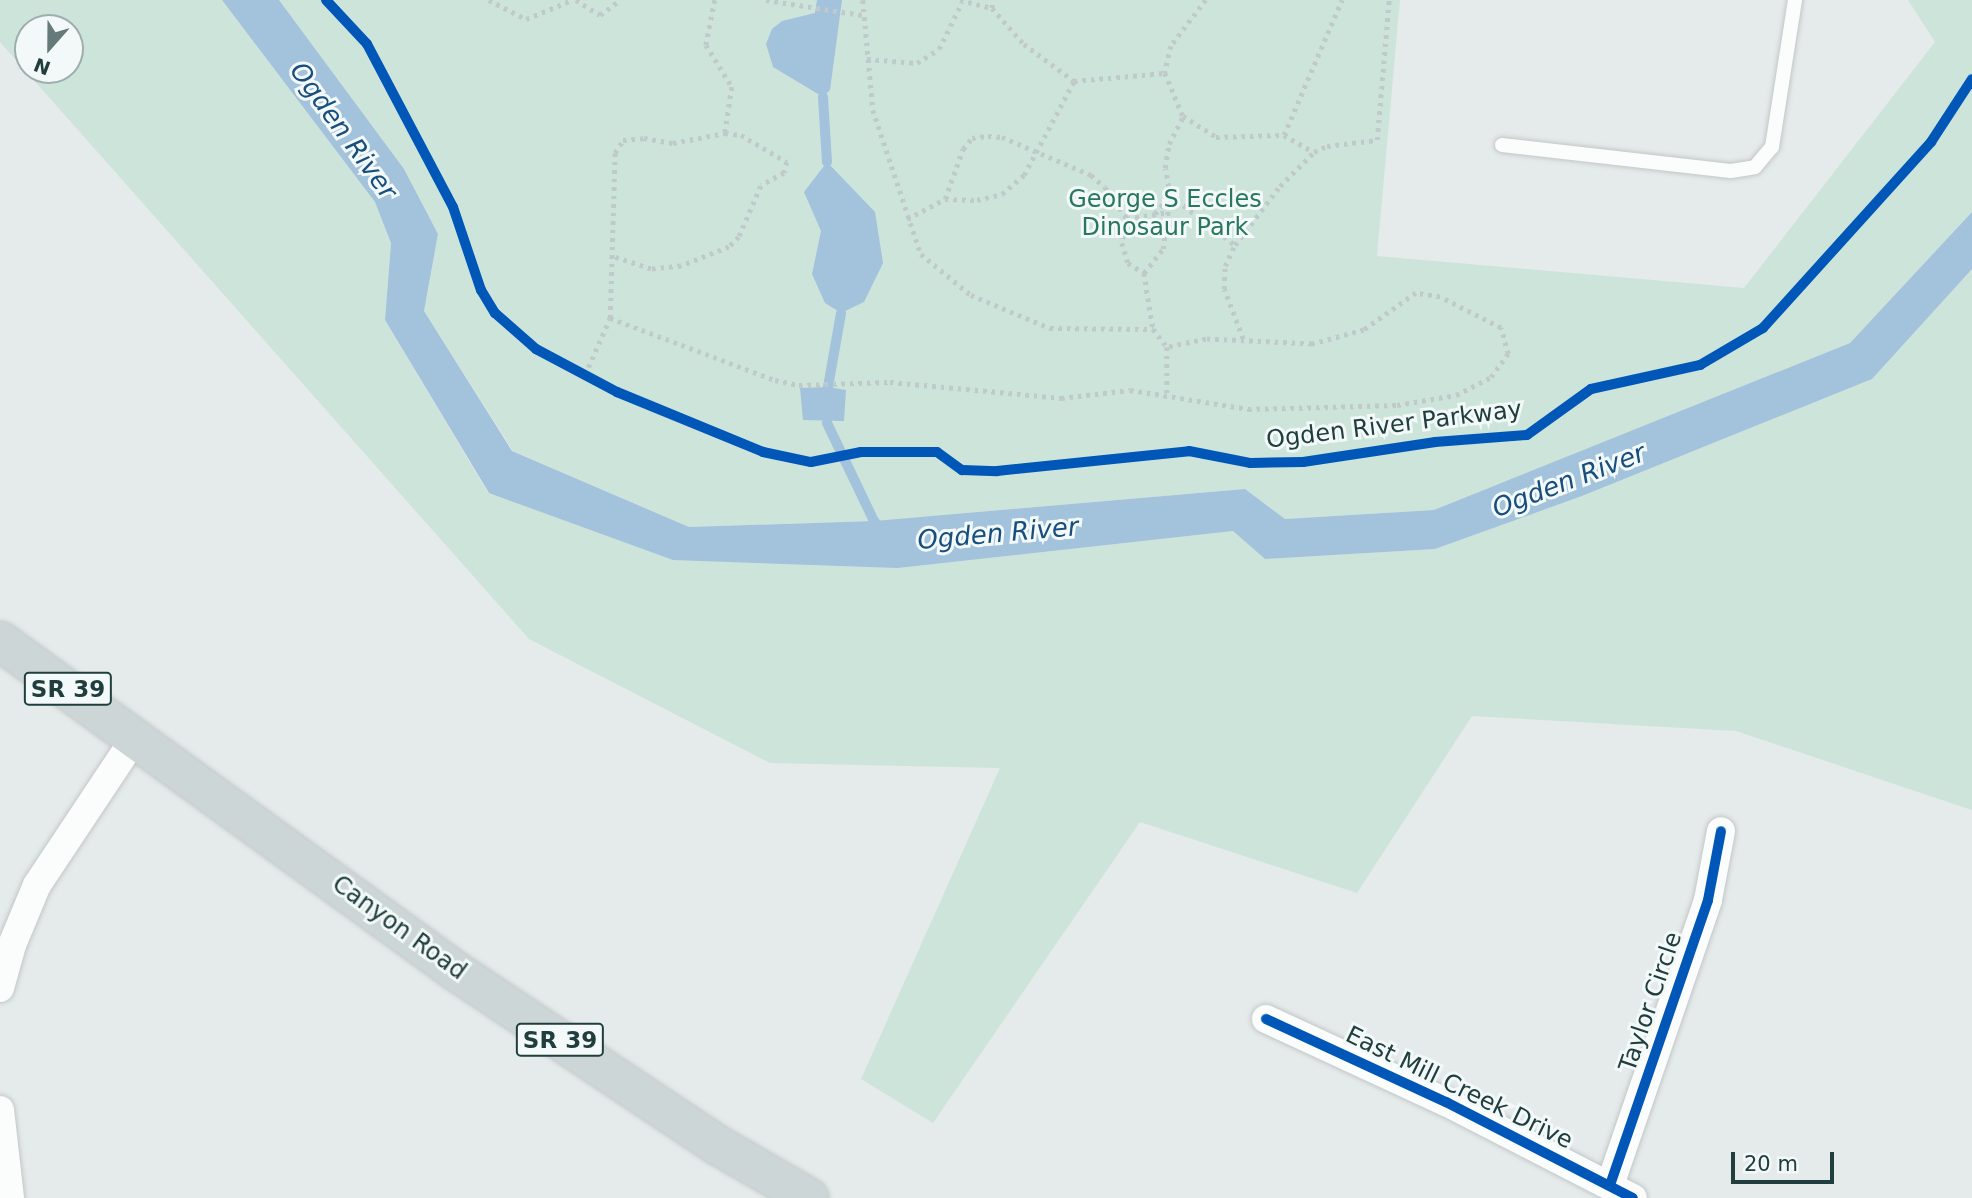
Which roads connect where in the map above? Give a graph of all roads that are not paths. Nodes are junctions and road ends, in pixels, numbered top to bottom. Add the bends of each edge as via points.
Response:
1 (1795, 0) edge
2 (1502, 145) dead end
3 (0, 641) edge
4 (136, 736) junction
5 (1721, 831) dead end
6 (0, 988) edge
7 (1266, 1019) dead end
8 (0, 1110) edge
9 (1621, 1191) edge
10 (10, 1198) edge
11 (809, 1198) edge

1 - 2 lane via 1772,148 1755,167 1731,171
3 - 4 main road, Canyon Road / SR 39
4 - 6 street via 37,886
4 - 11 main road, Canyon Road / SR 39 via 457,972 719,1146
5 - 9 street, Taylor Circle via 1709,900
7 - 9 street, East Mill Creek Drive
8 - 10 street

